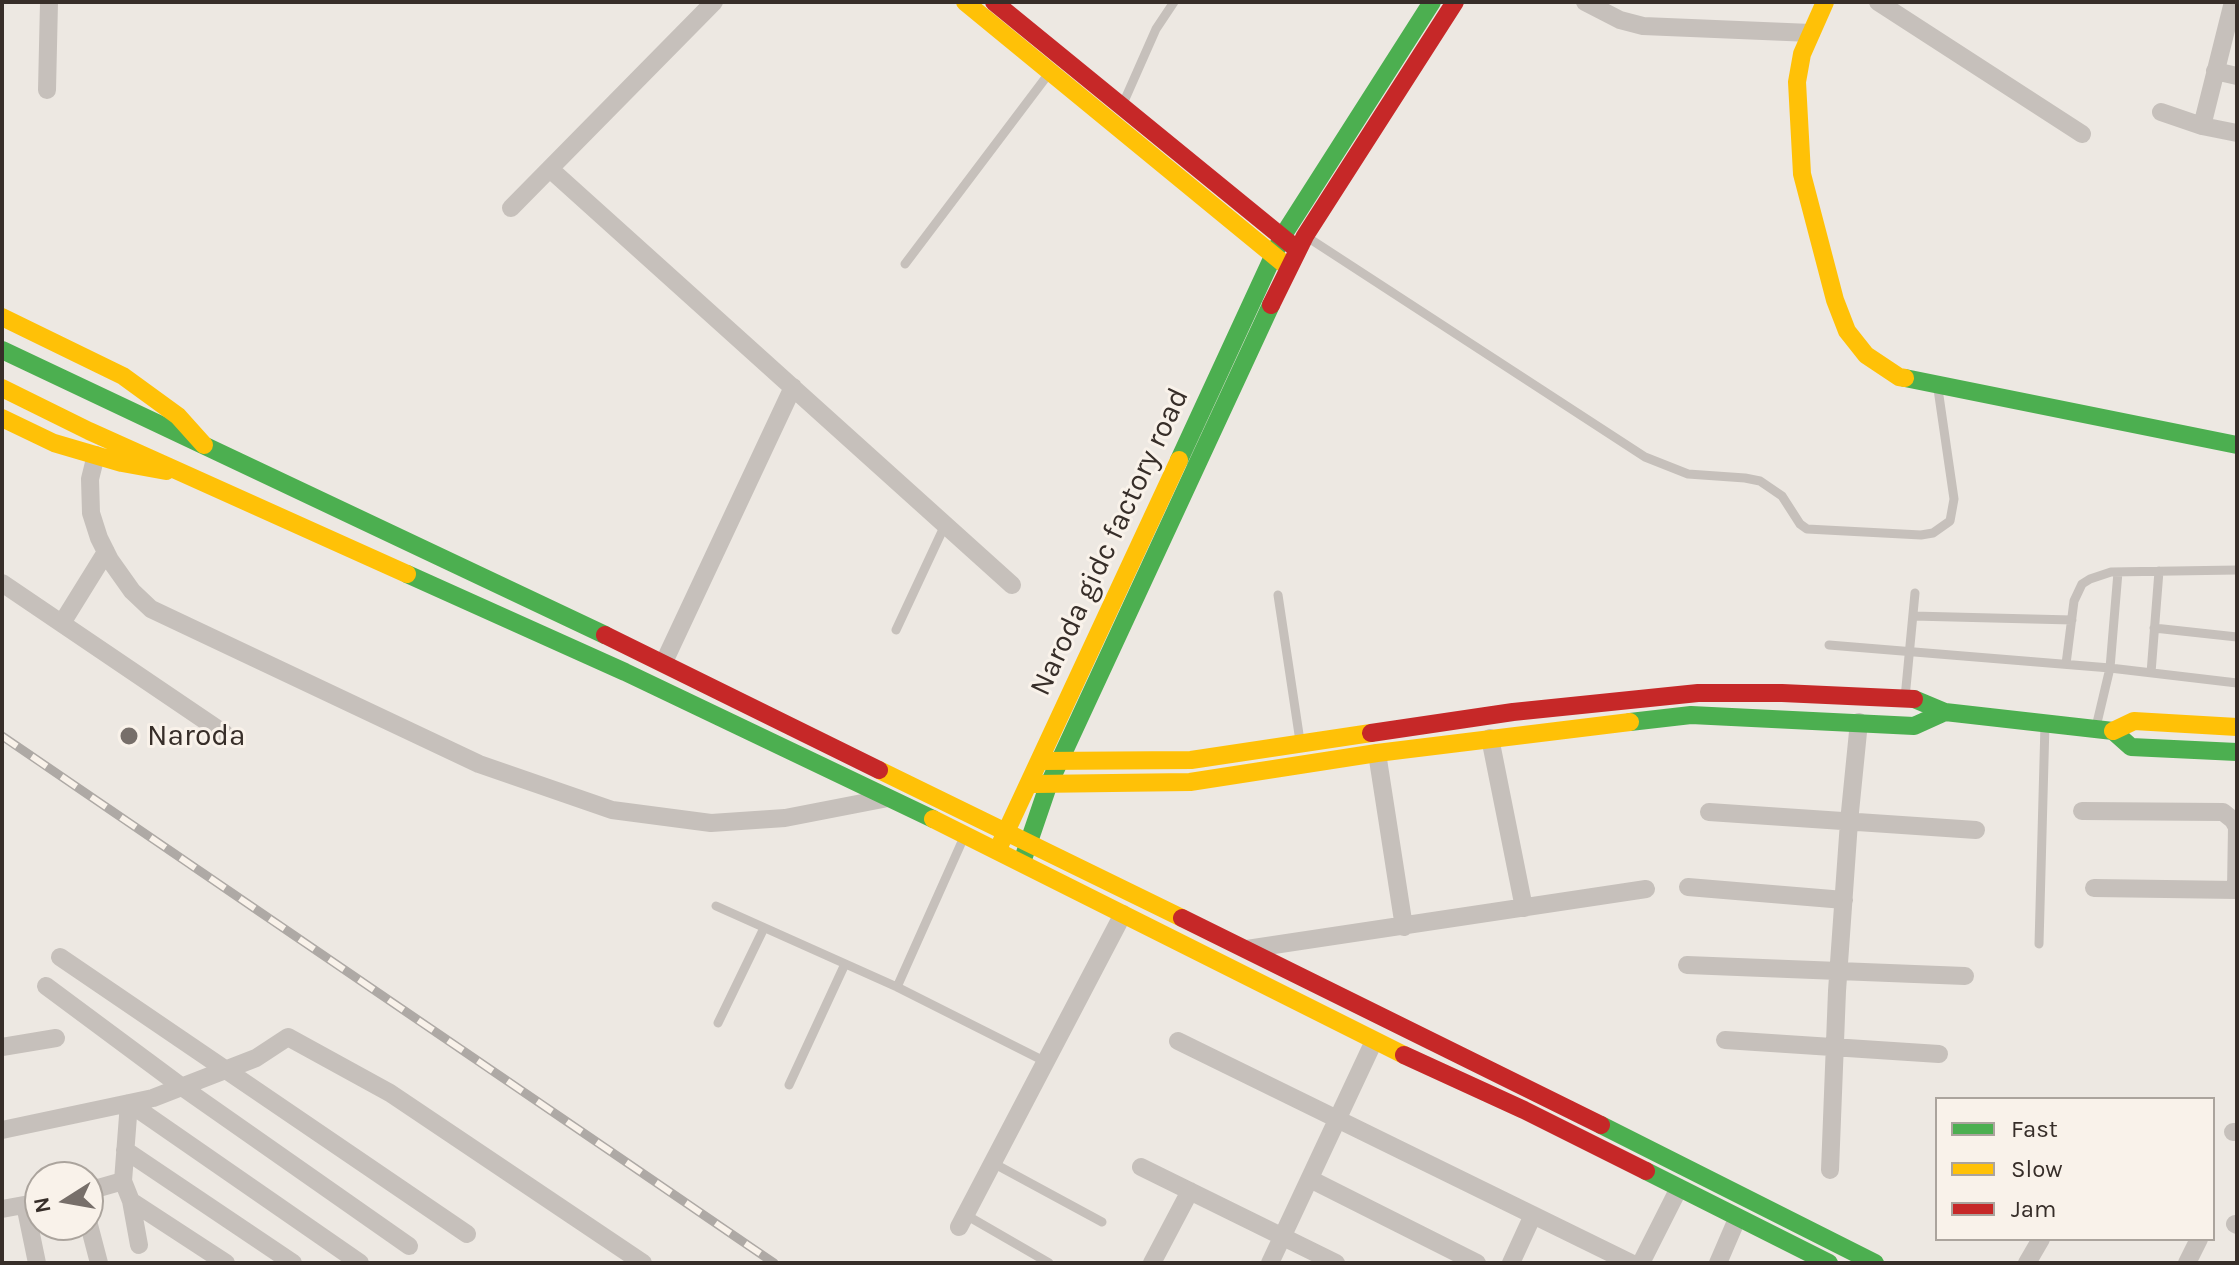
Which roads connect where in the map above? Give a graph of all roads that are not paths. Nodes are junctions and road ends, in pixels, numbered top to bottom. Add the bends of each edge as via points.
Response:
1 (49, 2) edge
2 (714, 2) edge
3 (965, 2) edge
4 (994, 2) edge
5 (1174, 2) edge
6 (1432, 2) edge
7 (1455, 2) edge
8 (1585, 2) edge
9 (1825, 2) edge
10 (1878, 2) edge
11 (2233, 2) edge
12 (1811, 33) junction
13 (2215, 71) junction
14 (1050, 72) junction
15 (2237, 76) edge
16 (47, 90) dead end
17 (1121, 108) junction
18 (2161, 112) dead end
19 (2202, 126) junction
20 (2237, 133) edge
21 (2082, 134) dead end
22 (550, 169) junction
23 (511, 208) dead end
24 (1282, 237) junction
25 (1301, 243) junction
26 (1273, 255) junction
27 (905, 264) dead end
28 (1288, 268) junction
29 (2, 317) edge
30 (2, 350) edge
31 (1937, 385) junction
32 (793, 387) junction
33 (2, 388) edge
34 (2, 418) edge
35 (2237, 445) edge
36 (206, 448) junction
37 (96, 455) junction
38 (192, 476) junction
39 (945, 525) junction
40 (106, 552) junction
41 (2237, 570) edge
42 (2159, 571) junction
43 (2118, 572) junction
44 (2, 583) edge
45 (1012, 585) dead end
46 (1915, 593) dead end
47 (1278, 595) dead end
48 (1913, 616) junction
49 (2072, 620) junction
50 (62, 623) junction
51 (2154, 628) junction
52 (896, 630) dead end
53 (2237, 637) edge
54 (1829, 645) dead end
55 (1909, 652) junction
56 (664, 662) junction
57 (2066, 664) junction
58 (2110, 668) junction
59 (2151, 673) junction
60 (2237, 683) edge
61 (1905, 699) junction
62 (1945, 712) junction
63 (1859, 722) junction
64 (2045, 724) junction
65 (2237, 727) edge
66 (2104, 730) junction
67 (225, 734) dead end
68 (1490, 738) junction
69 (1301, 744) junction
70 (2237, 752) edge
71 (1377, 753) junction
72 (1040, 761) junction
73 (1059, 762) junction
74 (1039, 785) junction
75 (888, 798) junction
76 (2082, 811) dead end
77 (1709, 812) dead end
78 (973, 817) junction
79 (1849, 822) junction
80 (1976, 830) dead end
81 (1006, 832) junction
82 (965, 835) junction
83 (1029, 843) junction
84 (997, 851) junction
85 (1022, 864) junction
86 (1688, 887) dead end
87 (2094, 888) dead end
88 (1646, 889) dead end
89 (2236, 890) edge
90 (1844, 900) junction
91 (716, 906) dead end
92 (1524, 908) junction
93 (1123, 914) junction
94 (1404, 927) junction
95 (764, 928) junction
96 (2039, 944) dead end
97 (1247, 949) junction
98 (60, 957) dead end
99 (845, 964) junction
100 (1687, 965) dead end
101 (1838, 972) junction
102 (1965, 976) dead end
103 (46, 986) dead end
104 (897, 987) junction
105 (718, 1023) dead end
106 (56, 1038) dead end
107 (1725, 1040) dead end
108 (1178, 1041) dead end
109 (1374, 1041) junction
110 (1835, 1046) junction
111 (2, 1047) edge
112 (1939, 1054) dead end
113 (1046, 1062) junction
114 (224, 1071) junction
115 (789, 1085) dead end
116 (182, 1087) junction
117 (129, 1103) junction
118 (1338, 1120) junction
119 (2, 1130) edge
120 (125, 1150) junction
121 (993, 1163) junction
122 (1141, 1167) dead end
123 (1830, 1170) dead end
124 (1310, 1179) junction
125 (123, 1181) junction
126 (104, 1186) edge
127 (1679, 1188) junction
128 (1190, 1191) junction
129 (131, 1201) junction
130 (24, 1205) edge
131 (2, 1209) edge
132 (1533, 1215) junction
133 (1737, 1219) junction
134 (962, 1221) joint
135 (1102, 1222) dead end
136 (467, 1234) dead end
137 (1283, 1236) junction
138 (35, 1241) edge
139 (93, 1241) edge
140 (2040, 1241) edge
141 (2198, 1241) edge
142 (139, 1245) dead end
143 (409, 1246) dead end
144 (37, 1263) edge
145 (99, 1263) edge
146 (226, 1263) edge
147 (293, 1263) edge
148 (360, 1263) edge
149 (643, 1263) edge
150 (1049, 1263) edge
151 (1152, 1263) edge
152 (1270, 1263) edge
153 (1336, 1263) edge
154 (1477, 1263) edge
155 (1511, 1263) edge
156 (1631, 1263) edge
157 (1641, 1263) edge
158 (1718, 1263) edge
159 (1828, 1263) edge
160 (1875, 1263) edge
161 (2027, 1263) edge
162 (2187, 1263) edge

1 - 16 street
2 - 22 street
3 - 14 street
4 - 17 street
5 - 17 lane via 1156,29
6 - 24 street, Naroda gidc factory road
7 - 25 street, Naroda gidc factory road
8 - 12 street via 1643,26
9 - 12 street
10 - 21 street
11 - 13 street
12 - 31 street via 1797,82 1802,174 1835,300 1847,331 1878,366 1899,377
13 - 15 street
13 - 19 street
14 - 26 street
14 - 27 lane
17 - 24 street
18 - 19 street
19 - 20 street
22 - 23 street
22 - 32 street
24 - 25 street
24 - 26 street, Naroda gidc factory road
25 - 28 street, Naroda gidc factory road
25 - 31 lane via 1645,457 1688,474 1760,481 1782,496 1807,529 1921,535 1950,521 1954,499
26 - 28 street
26 - 72 street, Naroda gidc factory road
28 - 73 street, Naroda gidc factory road
29 - 36 street via 123,376 178,416
30 - 36 street
31 - 35 street
32 - 39 street
32 - 56 street
33 - 38 street
34 - 37 street via 54,443
36 - 56 street
37 - 38 street
37 - 40 street via 91,513
38 - 75 street
39 - 45 street
39 - 52 lane
40 - 50 street
40 - 75 street via 151,609 479,764 612,810 711,823 785,818
41 - 42 lane
42 - 43 lane
42 - 51 lane
43 - 49 lane via 2082,584
43 - 58 lane
44 - 50 street
46 - 48 lane
47 - 69 lane
48 - 49 lane
48 - 55 lane
49 - 57 lane
50 - 67 street
51 - 53 lane
51 - 59 lane
54 - 55 lane
55 - 57 lane
55 - 61 lane
56 - 78 street
57 - 58 lane
58 - 59 lane
58 - 66 lane
59 - 60 lane
61 - 62 street
61 - 69 street via 1698,693 1513,712
62 - 63 street via 1914,726
62 - 64 street
63 - 68 street via 1691,715
63 - 79 street
64 - 66 street
64 - 96 lane
65 - 66 street via 2134,721
66 - 70 street via 2131,747
68 - 71 street
68 - 92 street
69 - 73 street via 1191,760
71 - 74 street via 1190,782
71 - 94 street
72 - 73 street
72 - 74 street, Naroda gidc factory road
73 - 74 street, Naroda gidc factory road
74 - 81 street, Naroda gidc factory road
74 - 83 street, Naroda gidc factory road
75 - 82 street
76 - 89 street via 2223,812 2237,827
77 - 79 street
78 - 81 street
78 - 82 lane
79 - 80 street
79 - 90 street
81 - 83 street
81 - 84 street, Naroda gidc factory road
82 - 84 street
82 - 104 lane
83 - 85 street, Naroda gidc factory road
83 - 97 street
84 - 85 street
85 - 93 street
86 - 90 street
87 - 89 street
88 - 92 street
90 - 101 street
91 - 95 lane
92 - 94 street
93 - 109 street
93 - 113 street
94 - 97 street
95 - 99 lane
95 - 105 lane
97 - 160 street
98 - 114 street
99 - 104 lane
99 - 115 lane
100 - 101 street
101 - 102 street
101 - 110 street
103 - 116 street
104 - 113 lane
106 - 111 street
107 - 110 street
108 - 118 street
109 - 118 street
109 - 127 street
110 - 112 street
110 - 123 street
113 - 121 street
114 - 116 street
114 - 136 street
114 - 149 street via 288,1037 390,1093
116 - 117 street
116 - 143 street
117 - 119 street
117 - 120 street
117 - 148 street
118 - 124 street
118 - 132 street
120 - 125 street
120 - 147 street
121 - 134 street
121 - 135 lane
122 - 128 street
124 - 137 street
124 - 154 street
125 - 126 street
125 - 129 street
127 - 133 street
127 - 157 street
128 - 137 street
128 - 151 street
129 - 142 street
129 - 146 street
130 - 131 street
132 - 155 street
132 - 156 street
133 - 158 street
133 - 159 street
134 - 150 lane
137 - 152 street
137 - 153 street
138 - 144 street
139 - 145 street
140 - 161 street
141 - 162 street

